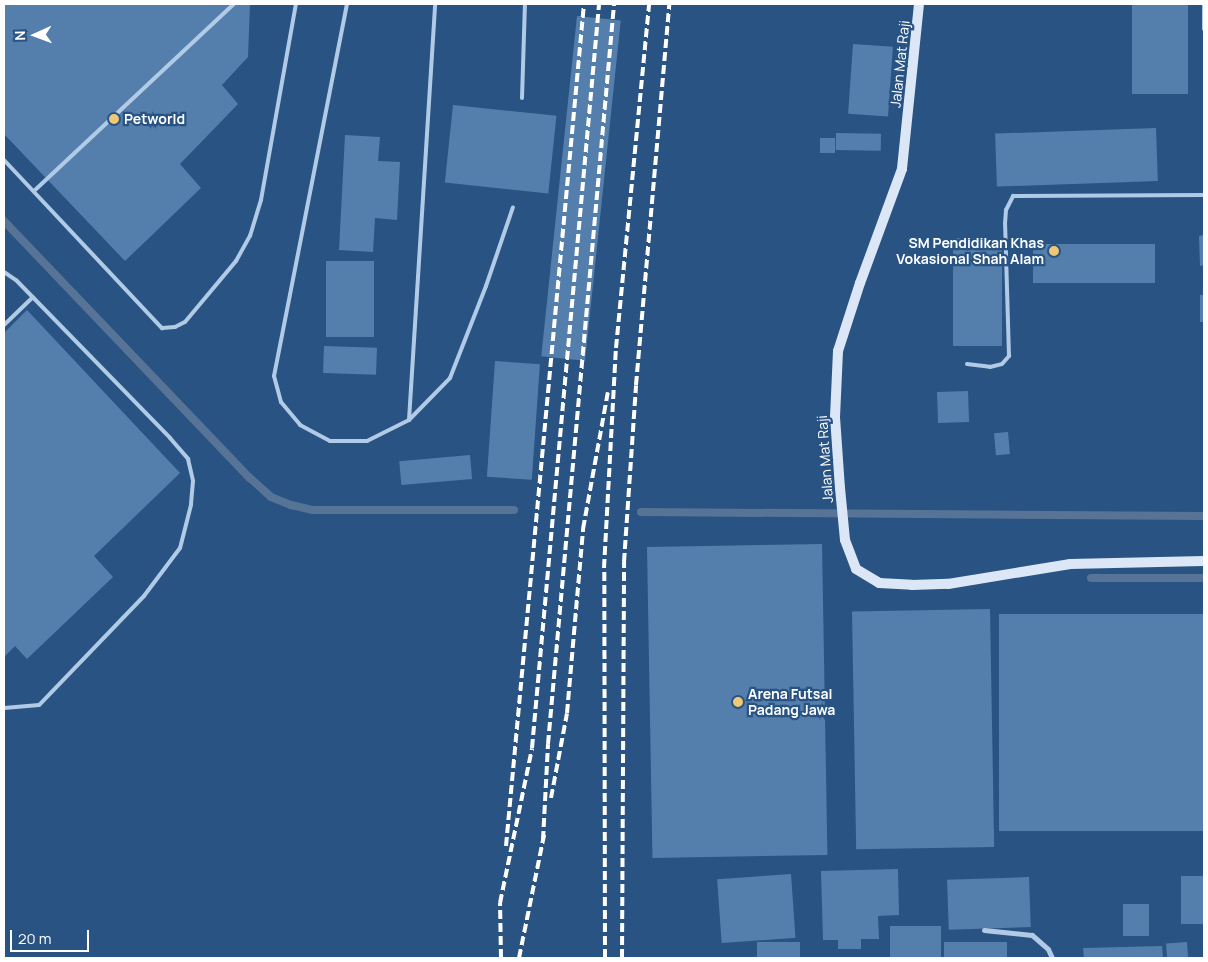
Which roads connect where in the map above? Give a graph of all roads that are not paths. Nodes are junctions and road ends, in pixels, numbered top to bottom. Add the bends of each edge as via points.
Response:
1 (234, 4) edge
2 (296, 4) edge
3 (348, 4) edge
4 (435, 4) edge
5 (525, 4) edge
6 (919, 4) edge
7 (1204, 4) edge
8 (1204, 30) edge
9 (522, 98) dead end
10 (4, 160) edge
11 (34, 191) junction
12 (1204, 195) edge
13 (512, 207) dead end
14 (4, 272) edge
15 (32, 297) junction
16 (4, 325) edge
17 (967, 364) dead end
18 (409, 420) junction
19 (1204, 561) edge
20 (4, 708) edge
21 (984, 930) dead end
22 (1052, 958) edge

1 - 11 lane
2 - 11 lane via 261,200 250,236 236,261 185,322 175,328 162,328
3 - 18 lane via 274,376 280,402 300,425 330,441 367,441
4 - 18 lane
5 - 9 lane
6 - 19 street, Jalan Mat Raji via 902,169 838,351 835,417 840,488 845,540 856,569 879,582 912,585 948,584 1070,564
7 - 8 lane
10 - 11 lane
12 - 17 lane via 1013,196 1006,210 1005,224 1009,356 1002,364
13 - 18 lane via 450,378
14 - 15 lane
15 - 16 lane
15 - 20 lane via 170,438 188,460 193,481 191,505 180,548 144,596 39,705
21 - 22 street via 1032,935

